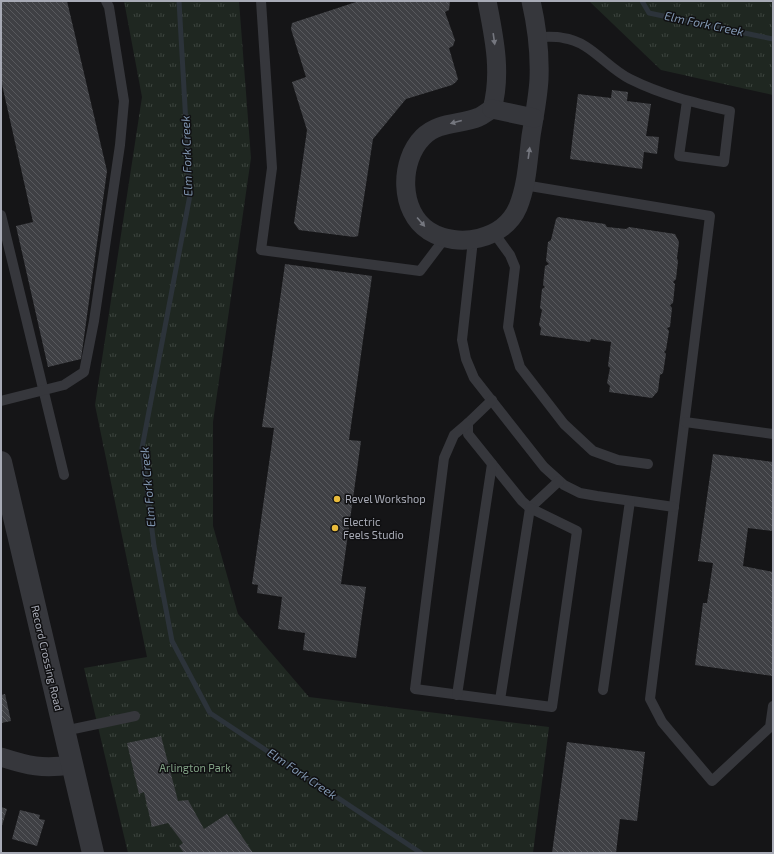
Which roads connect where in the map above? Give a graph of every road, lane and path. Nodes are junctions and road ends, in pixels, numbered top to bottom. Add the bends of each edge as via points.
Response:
1 (106, 1) edge
2 (261, 1) edge
3 (487, 1) edge
4 (531, 1) edge
5 (538, 37) junction
6 (687, 101) junction
7 (492, 109) junction
8 (534, 118) junction
9 (524, 185) junction
10 (1, 215) edge
11 (494, 233) junction
12 (445, 238) junction
13 (473, 240) junction
14 (43, 391) junction
15 (492, 400) junction
16 (1, 402) edge
17 (685, 422) junction
18 (468, 423) junction
19 (773, 434) edge
20 (1, 462) edge
21 (492, 464) junction
22 (648, 464) dead end
23 (64, 475) dead end
24 (559, 481) junction
25 (630, 501) junction
26 (674, 507) junction
27 (530, 508) junction
28 (603, 690) dead end
29 (458, 695) junction
30 (500, 700) junction
31 (773, 706) edge
32 (136, 716) dead end
33 (64, 731) junction
34 (1, 758) edge
35 (72, 765) junction
36 (93, 853) edge

1 - 14 lane via 124,101 94,321 84,372 64,385
2 - 12 lane via 272,168 261,250 420,270
3 -> 7 street via 497,65 497,91
4 - 5 street
5 - 6 lane via 563,38 579,43 629,79
5 - 8 street via 539,79
6 - 6 lane via 730,111 724,162 679,156
7 - 8 street
7 -> 12 street via 478,117 439,127 429,133 413,150 408,161 405,184 408,202 428,231
9 -> 8 street
9 - 11 street via 517,208 505,224
9 - 17 lane via 710,216
10 - 14 lane
11 - 13 street
11 - 22 lane via 510,255 515,267 508,328 520,367 564,424 593,451 618,460
12 - 13 street
13 - 15 lane via 462,340 474,378
14 - 16 lane
14 - 23 lane
15 - 18 lane
15 - 24 lane via 544,467
17 - 19 lane
17 - 26 lane
18 - 21 lane via 468,434
18 - 29 lane via 454,435 444,458 415,689
20 - 33 street, Record Crossing Road
21 - 27 lane
21 - 29 lane
24 - 25 lane via 580,493
24 - 27 lane
25 - 26 lane
25 - 28 lane
26 - 31 lane via 650,700 662,722 712,781 770,727
27 - 30 lane
27 - 30 lane via 577,531 552,707
29 - 30 lane
32 - 33 lane
33 - 35 street, Record Crossing Road
34 - 35 street via 48,768
35 - 36 street, Record Crossing Road

